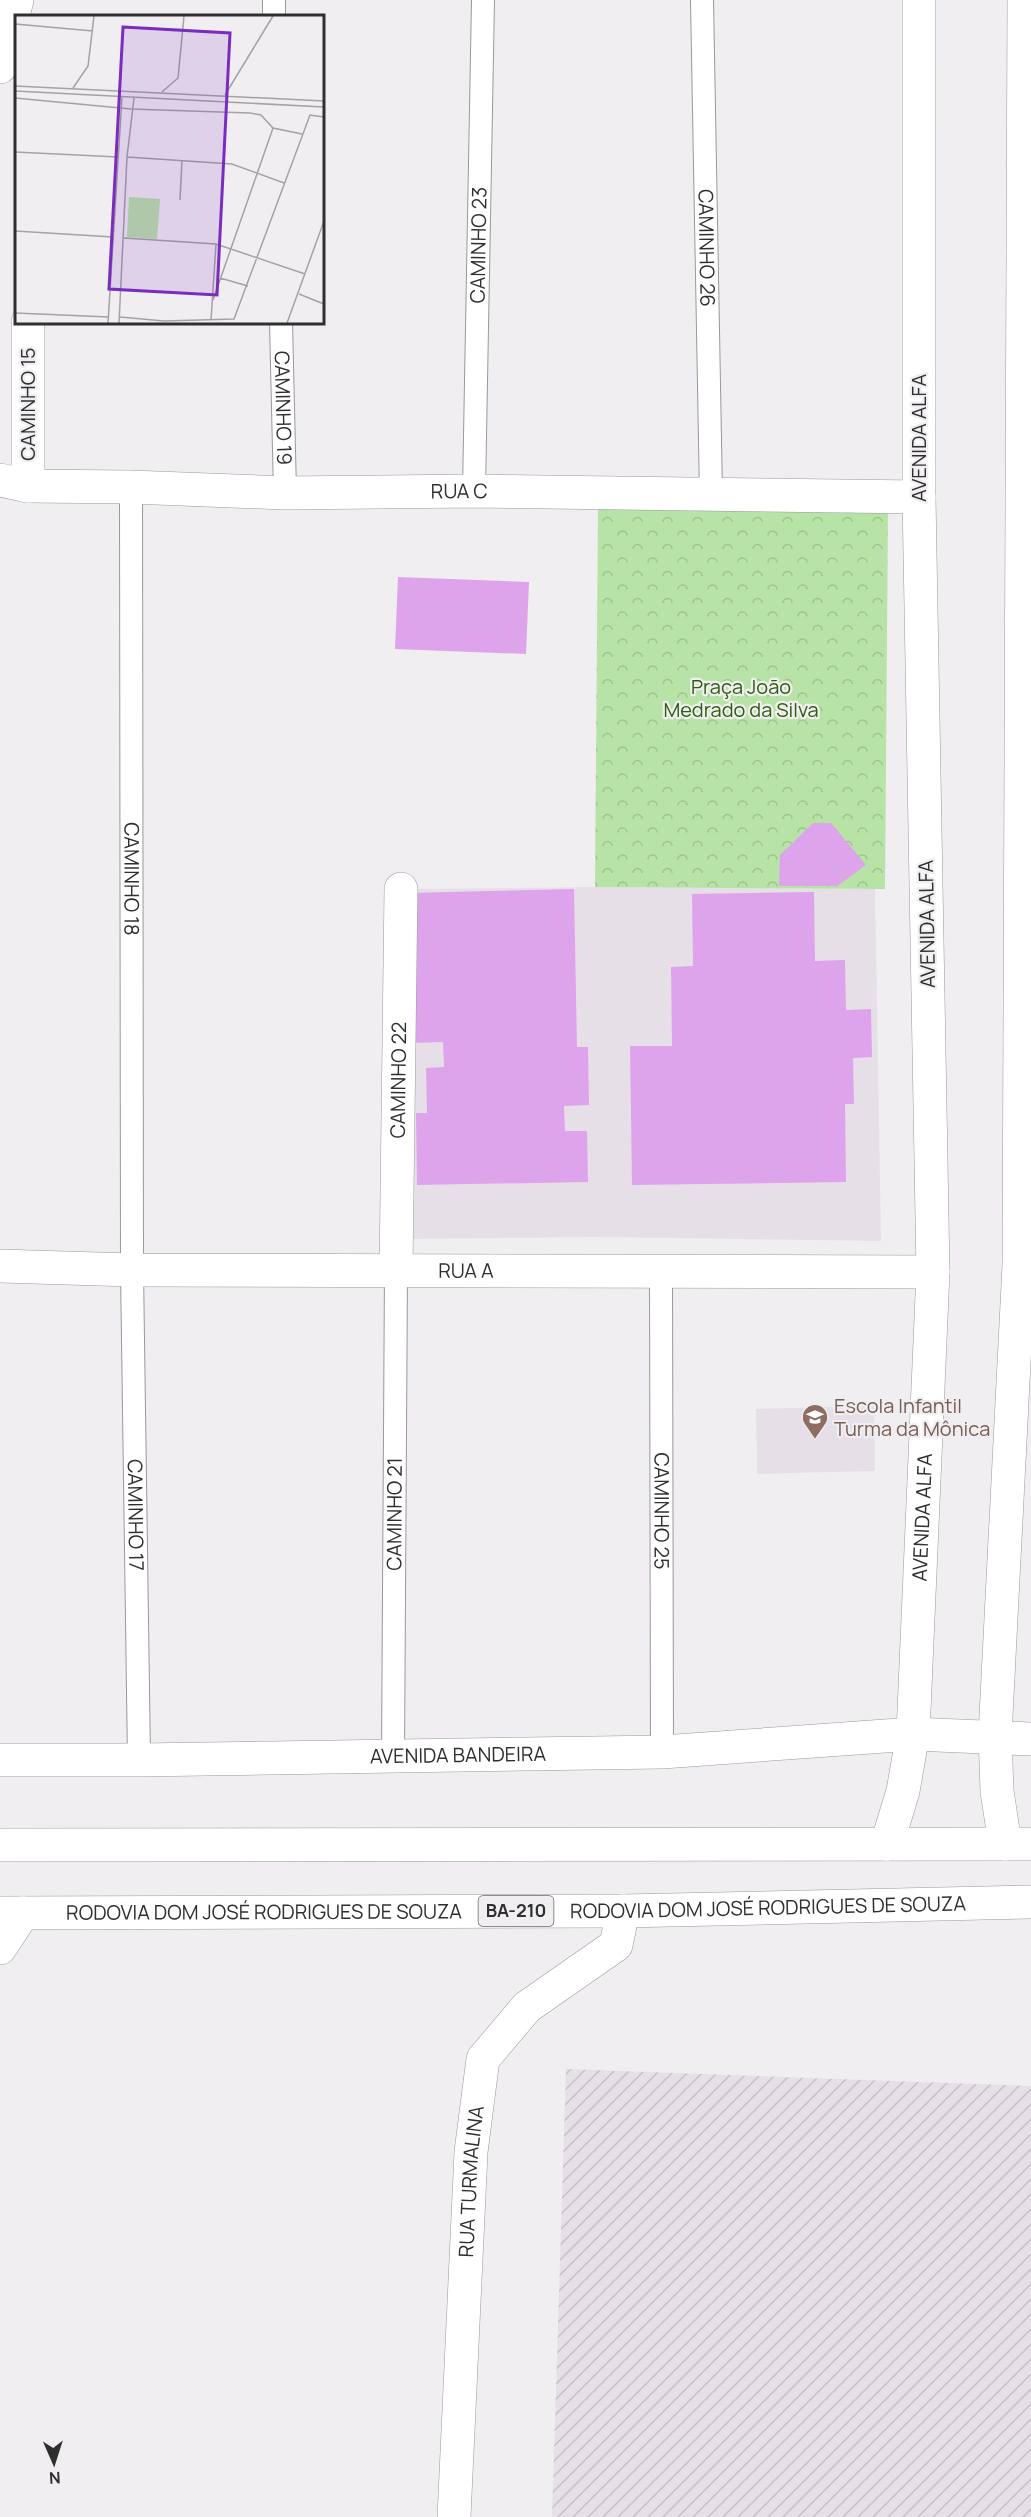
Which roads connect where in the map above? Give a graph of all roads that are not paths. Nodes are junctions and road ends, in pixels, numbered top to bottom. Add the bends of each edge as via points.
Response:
1 (16, 0) edge
2 (483, 0) edge
3 (702, 0) edge
4 (919, 0) edge
5 (1024, 0) edge
6 (0, 68) edge
7 (28, 324) edge
8 (281, 324) edge
9 (14, 483) edge
10 (131, 487) junction
11 (474, 491) junction
12 (285, 493) junction
13 (711, 495) junction
14 (1027, 496) edge
15 (919, 497) junction
16 (401, 889) dead end
17 (1025, 1265) edge
18 (0, 1266) edge
19 (132, 1270) junction
20 (396, 1270) junction
21 (661, 1271) junction
22 (933, 1272) junction
23 (913, 1734) junction
24 (995, 1736) junction
25 (1031, 1739) edge
26 (662, 1752) junction
27 (393, 1757) junction
28 (0, 1760) edge
29 (139, 1760) junction
30 (887, 1844) junction
31 (1018, 1844) edge
32 (0, 1845) edge
33 (1031, 1902) edge
34 (623, 1911) junction
35 (12, 1913) edge
36 (0, 1948) edge
37 (454, 2517) edge

1 - 6 street
2 - 11 lane, CAMINHO 23
3 - 13 lane, CAMINHO 26
4 - 15 street, AVENIDA ALFA
5 - 14 street
7 - 9 street, CAMINHO 15
8 - 12 lane, CAMINHO 19
9 - 10 street, RUA C
10 - 12 street, RUA C
10 - 19 lane, CAMINHO 18
11 - 12 street, RUA C
11 - 13 street, RUA C
13 - 15 street, RUA C
14 - 17 street
15 - 22 street, AVENIDA ALFA
16 - 20 street, CAMINHO 22
17 - 24 street
18 - 19 street, RUA A
19 - 20 street, RUA A
19 - 29 lane, CAMINHO 17
20 - 21 street, RUA A
20 - 27 lane, CAMINHO 21
21 - 22 street, RUA A
21 - 26 lane, CAMINHO 25
22 - 23 street, AVENIDA ALFA
23 - 24 street, AVENIDA BANDEIRA
23 - 26 street, AVENIDA BANDEIRA
23 - 30 street, AVENIDA ALFA via 903,1791
24 - 25 street, AVENIDA BANDEIRA
24 - 31 street via 997,1791
26 - 27 street, AVENIDA BANDEIRA
27 - 29 street, AVENIDA BANDEIRA
28 - 29 street, AVENIDA BANDEIRA
30 - 31 street
30 - 32 street
33 - 34 street, RODOVIA DOM JOSÉ RODRIGUES DE SOUZA / BA-210
34 - 35 street, RODOVIA DOM JOSÉ RODRIGUES DE SOUZA / BA-210
34 - 37 street, RUA TURMALINA via 616,1945 527,2007 483,2059 471,2152
35 - 36 street

